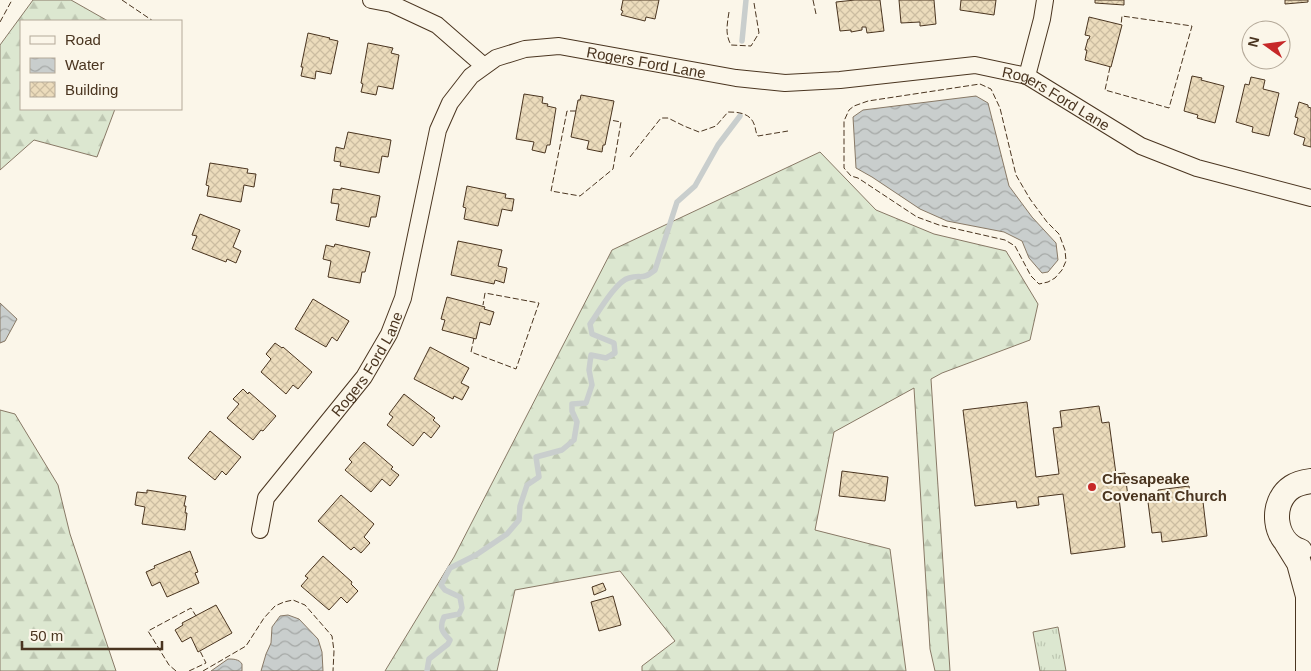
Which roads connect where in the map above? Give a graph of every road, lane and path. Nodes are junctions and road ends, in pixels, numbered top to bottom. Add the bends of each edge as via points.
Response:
1 (371, 0) edge
2 (1045, 0) edge
3 (484, 66) junction
4 (1027, 76) junction
5 (1311, 198) edge
6 (1308, 476) edge
7 (260, 530) dead end
8 (1286, 542) junction
9 (1311, 554) edge
10 (1309, 593) edge
11 (1308, 671) edge

1 - 3 street via 392,4 437,25
2 - 4 street
3 - 4 street, Rogers Ford Lane via 496,58 525,49 559,46 736,78 785,83 975,64
3 - 7 street, Rogers Ford Lane via 471,76 450,103 438,130 403,298 389,334 364,377 266,498
4 - 5 street, Rogers Ford Lane via 1141,146 1197,168
6 - 8 street via 1291,487 1278,508 1276,520
8 - 9 street via 1296,550
8 - 10 street via 1299,562
10 - 11 street

